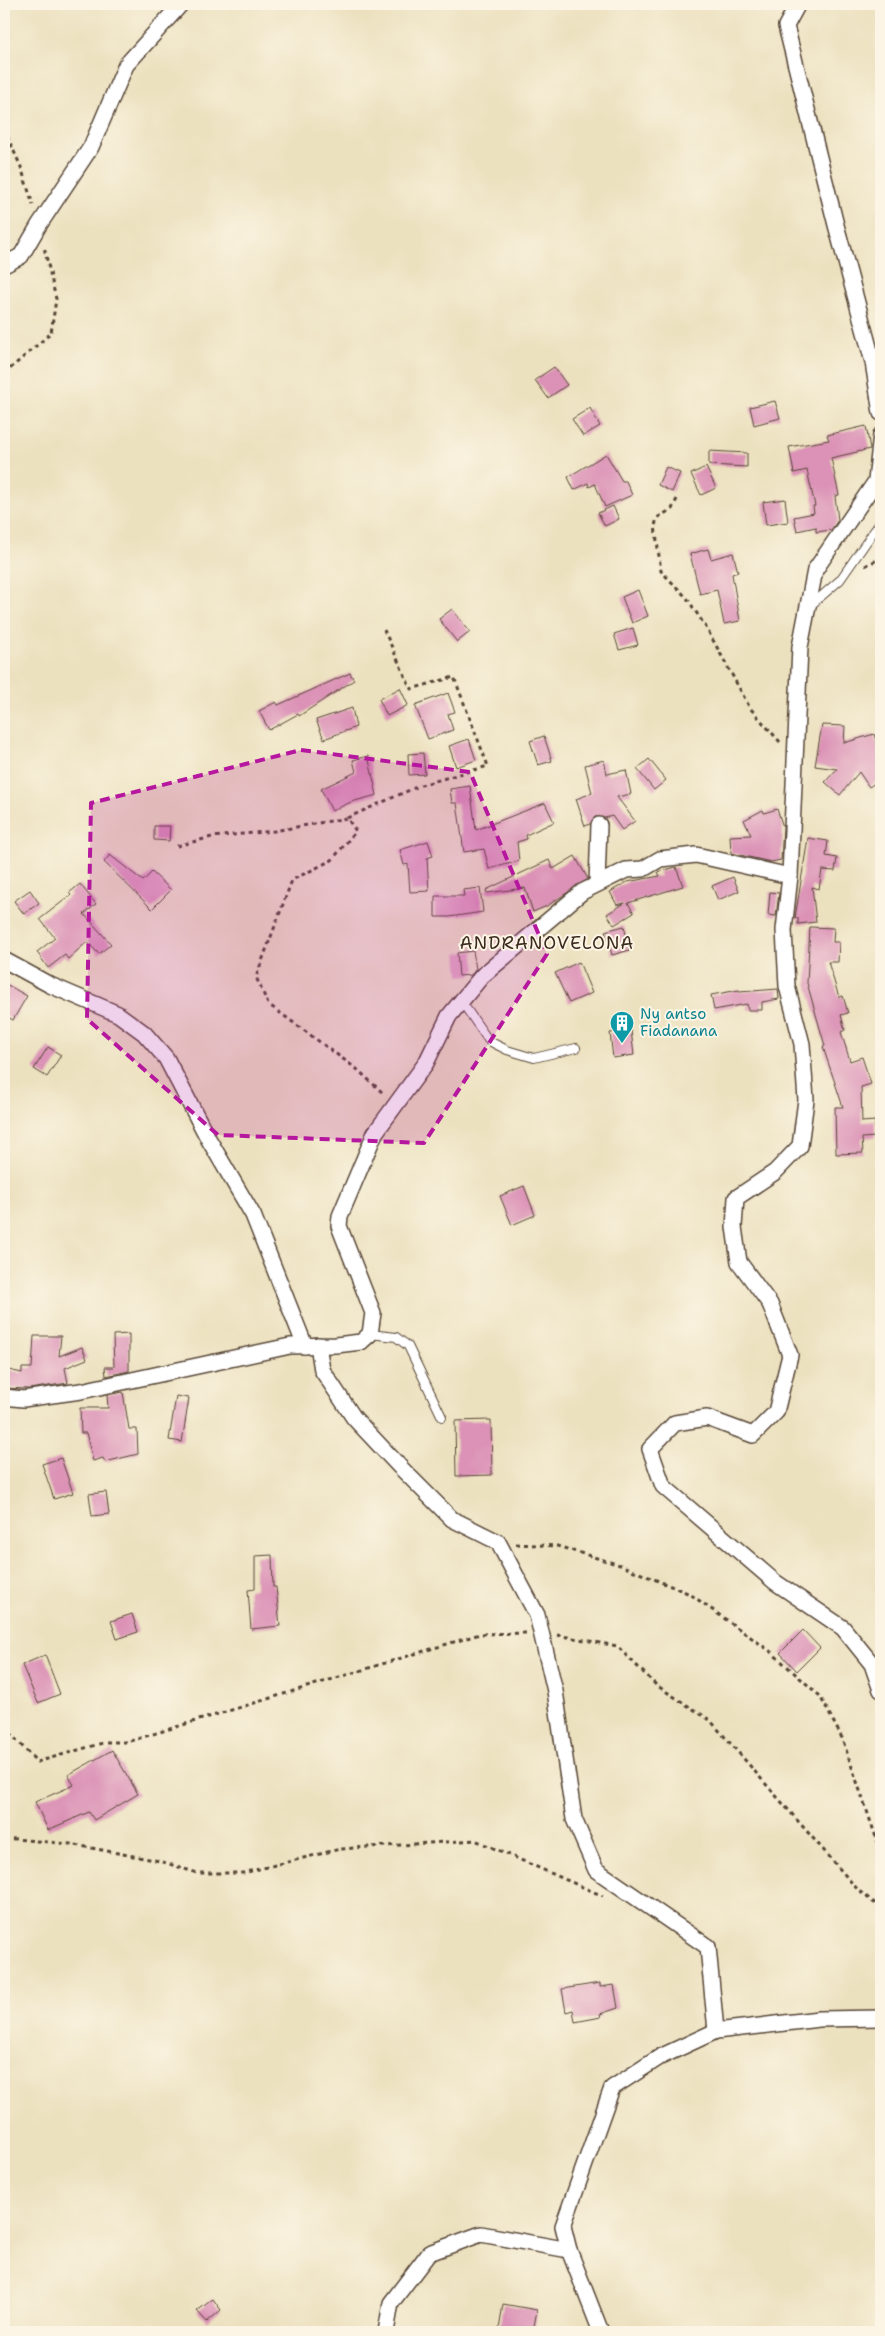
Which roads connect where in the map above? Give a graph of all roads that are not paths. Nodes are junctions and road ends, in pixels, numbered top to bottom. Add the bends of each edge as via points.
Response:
1 (181, 4) edge
2 (798, 4) edge
3 (4, 265) edge
4 (881, 414) edge
5 (881, 435) edge
6 (881, 521) edge
7 (805, 611) junction
8 (599, 825) dead end
9 (790, 876) junction
10 (597, 883) junction
11 (4, 960) edge
12 (461, 1001) junction
13 (576, 1048) dead end
14 (370, 1334) junction
15 (312, 1345) junction
16 (4, 1397) edge
17 (442, 1418) dead end
18 (881, 1690) edge
19 (881, 2018) edge
20 (716, 2031) junction
21 (569, 2250) junction
22 (386, 2332) edge
23 (601, 2332) edge

1 - 3 street via 126,65 91,147 21,256
2 - 4 street via 786,26 873,362
5 - 7 street via 876,482 814,570
6 - 7 lane via 840,580
7 - 9 street via 800,647
8 - 10 street
9 - 10 street via 696,855 660,859 643,869 626,870
9 - 18 street via 784,930 787,986 802,1044 806,1100 800,1146 775,1172 736,1198 734,1227 738,1262 770,1304 790,1354 776,1412 753,1435 707,1418 675,1423 650,1449 663,1486 775,1582 843,1628 872,1664
10 - 12 street via 482,976
11 - 15 street via 50,985 118,1014 144,1033 166,1058 253,1215
12 - 13 lane via 489,1041 507,1050 534,1058
12 - 14 street via 449,1016 426,1063 375,1133 340,1216 339,1226 373,1313
14 - 15 street via 361,1342
14 - 17 lane via 396,1337 408,1346
15 - 16 street via 290,1346 81,1391 23,1399
15 - 20 street via 322,1370 354,1418 400,1468 452,1519 498,1542 536,1615 555,1691 574,1819 596,1870 708,1947
19 - 20 street via 819,2019
20 - 21 street via 660,2058 612,2088 564,2226
21 - 22 street via 481,2234 429,2253 391,2303
21 - 23 street

